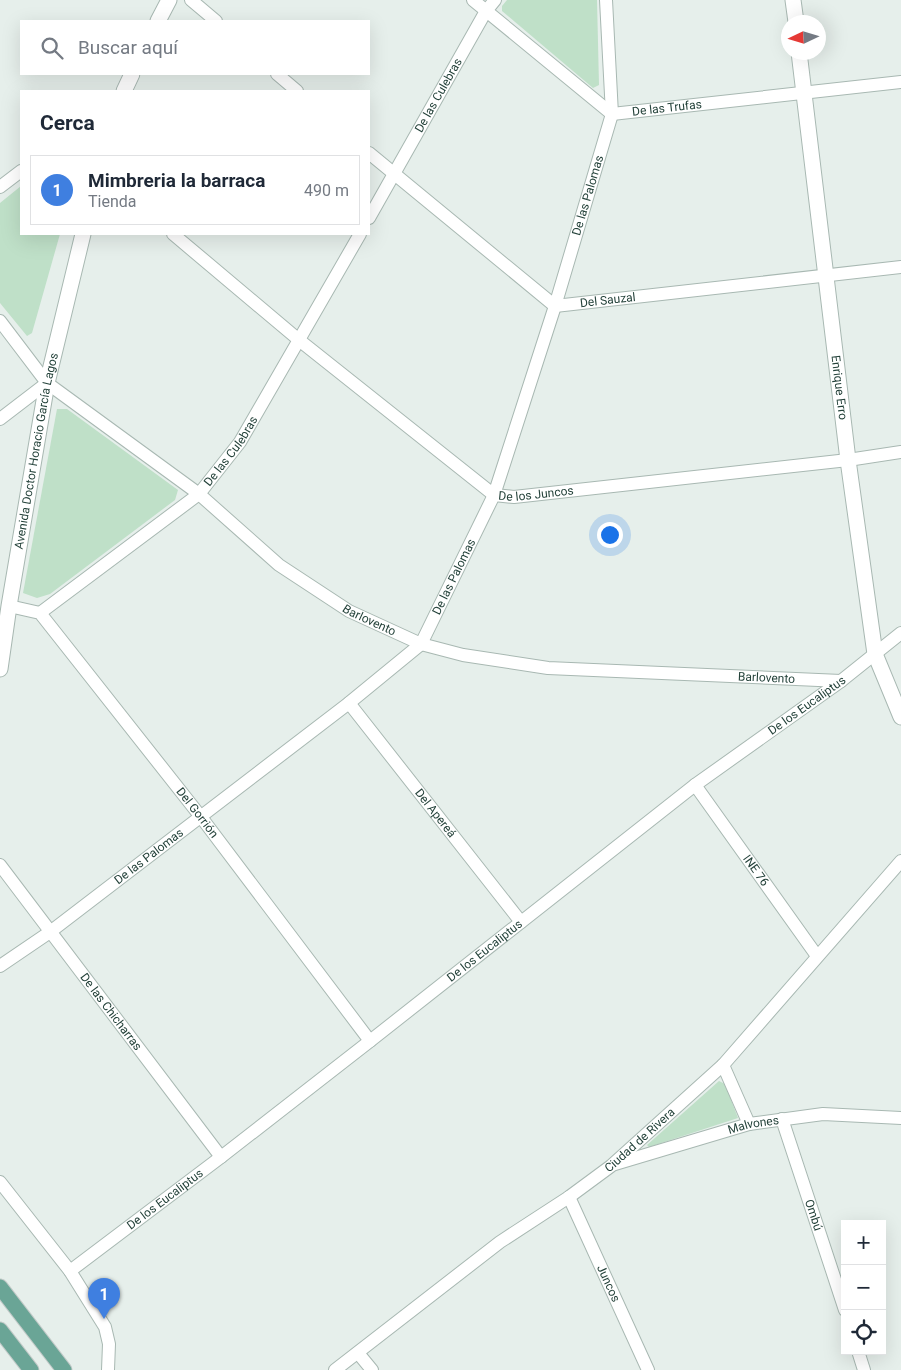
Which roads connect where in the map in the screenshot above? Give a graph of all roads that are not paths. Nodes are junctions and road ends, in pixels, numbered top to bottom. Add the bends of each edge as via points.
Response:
1 (169, 0) edge
2 (191, 0) edge
3 (473, 0) edge
4 (495, 0) edge
5 (606, 0) edge
6 (793, 0) edge
7 (486, 11) junction
8 (795, 15) edge
9 (159, 20) edge
10 (215, 20) edge
11 (800, 60) edge
12 (132, 75) edge
13 (278, 75) edge
14 (901, 82) edge
15 (124, 90) edge
16 (296, 90) edge
17 (803, 93) junction
18 (612, 114) junction
19 (370, 154) edge
20 (20, 173) edge
21 (394, 174) junction
22 (0, 187) edge
23 (370, 216) edge
24 (83, 235) edge
25 (174, 235) edge
26 (359, 235) edge
27 (901, 267) edge
28 (825, 276) junction
29 (555, 306) junction
30 (0, 321) edge
31 (299, 340) junction
32 (47, 383) junction
33 (0, 420) edge
34 (901, 452) edge
35 (848, 460) junction
36 (199, 494) junction
37 (494, 495) junction
38 (9, 606) junction
39 (40, 613) junction
40 (901, 633) edge
41 (421, 644) junction
42 (874, 654) junction
43 (0, 669) edge
44 (840, 680) junction
45 (349, 703) junction
46 (901, 717) edge
47 (695, 785) junction
48 (201, 817) junction
49 (901, 861) edge
50 (0, 865) edge
51 (521, 922) junction
52 (50, 932) junction
53 (817, 956) junction
54 (0, 966) edge
55 (370, 1041) junction
56 (723, 1065) junction
57 (901, 1118) edge
58 (782, 1119) junction
59 (749, 1124) junction
60 (221, 1157) junction
61 (611, 1166) junction
62 (0, 1182) edge
63 (569, 1197) junction
64 (70, 1271) junction
65 (0, 1287) edge
66 (841, 1298) edge
67 (0, 1330) edge
68 (358, 1353) junction
69 (859, 1355) edge
70 (31, 1370) edge
71 (64, 1370) edge
72 (108, 1370) edge
73 (336, 1370) edge
74 (372, 1370) edge
75 (648, 1370) edge
76 (864, 1370) edge

1 - 9 street
2 - 10 street
3 - 7 street
4 - 7 street, De las Culebras
5 - 18 street, De las Palomas
6 - 8 street
7 - 18 street
7 - 21 street, De las Culebras
11 - 17 street, Enrique Erro
12 - 15 street
13 - 16 street
14 - 17 street, De las Trufas
17 - 18 street, De las Trufas
17 - 28 street, Enrique Erro
18 - 29 street, De las Palomas
19 - 21 street
20 - 22 street
21 - 23 street, De las Culebras
21 - 29 street
24 - 32 street, Avenida Doctor Horacio García Lagos
25 - 31 street, De los Juncos
26 - 31 street, De las Culebras
27 - 28 street, Del Sauzal
28 - 29 street, Del Sauzal
28 - 35 street, Enrique Erro
29 - 37 street, De las Palomas
30 - 32 street, Barlovento
31 - 36 street, De las Culebras via 240,442
31 - 37 street, De los Juncos
32 - 33 street
32 - 36 street, Barlovento
32 - 38 street, Avenida Doctor Horacio García Lagos
34 - 35 street, De los Juncos
35 - 37 street, De los Juncos via 514,497
35 - 42 street, Enrique Erro
36 - 39 street, De las Culebras
36 - 41 street, Barlovento via 279,565 349,611
37 - 41 street, De las Palomas
38 - 39 street
38 - 43 street, Avenida Doctor Horacio García Lagos
39 - 48 street, Del Gorrión
40 - 42 street, De los Eucaliptus
41 - 44 street, Barlovento via 463,655 548,668
41 - 45 street, De las Palomas
42 - 44 street, De los Eucaliptus
42 - 46 street, Enrique Erro
44 - 47 street, De los Eucaliptus
45 - 48 street, De las Palomas
45 - 51 street, Del Apereá
47 - 51 street, De los Eucaliptus
47 - 53 street, INE 76
48 - 52 street, De las Palomas
48 - 55 street, Del Gorrión
49 - 53 street, Ciudad de Rivera
50 - 52 street, De las Chicharras
51 - 55 street, De los Eucaliptus
52 - 54 street, De las Palomas
52 - 60 street, De las Chicharras
53 - 56 street, Ciudad de Rivera
55 - 60 street, De los Eucaliptus
56 - 59 street
56 - 61 street, Ciudad de Rivera
57 - 58 street, Malvones via 823,1114
58 - 59 street, Malvones
58 - 66 street, Ombú
59 - 61 street, Malvones
60 - 64 street, De los Eucaliptus
61 - 63 street, Ciudad de Rivera
62 - 64 street
63 - 68 street, Ciudad de Rivera via 500,1242
63 - 75 street, Juncos
64 - 72 street via 105,1326 109,1344
65 - 71 main road
67 - 70 main road
68 - 73 street, Ciudad de Rivera
68 - 74 street
69 - 76 street

